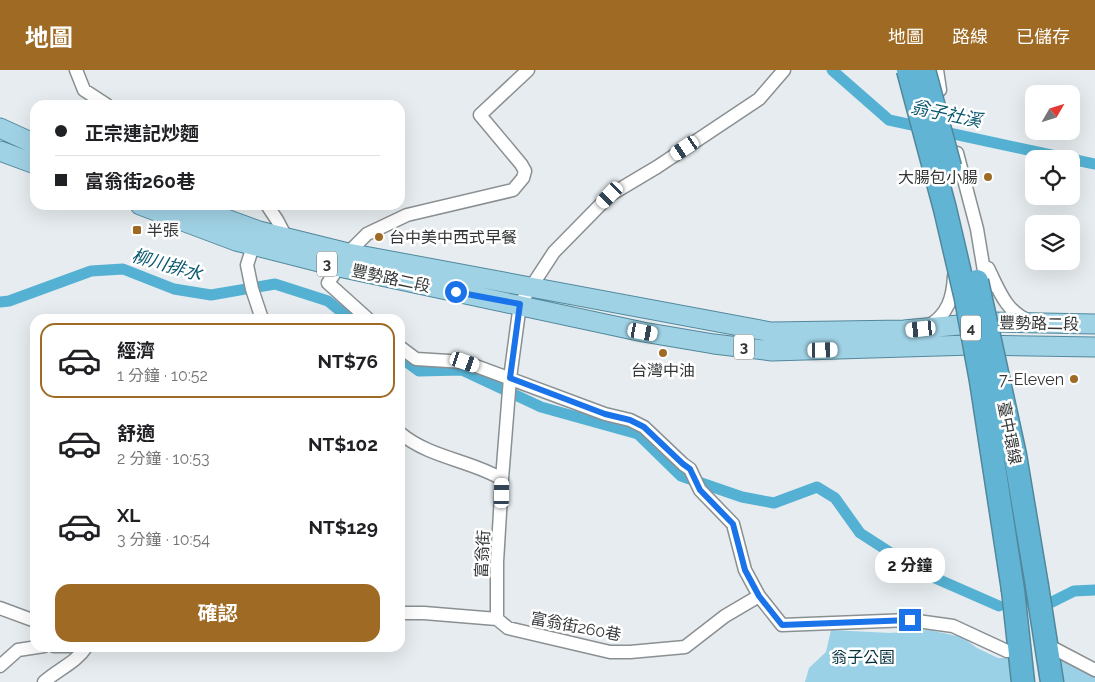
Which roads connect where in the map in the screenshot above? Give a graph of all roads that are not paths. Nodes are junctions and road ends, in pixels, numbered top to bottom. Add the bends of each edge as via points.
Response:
1 (76, 70) edge
2 (528, 70) edge
3 (784, 70) edge
4 (907, 70) edge
5 (932, 72) edge
6 (99, 100) edge
7 (0, 128) edge
8 (30, 142) edge
9 (0, 150) edge
10 (30, 162) edge
11 (153, 210) edge
12 (198, 210) edge
13 (270, 210) edge
14 (286, 237) junction
15 (256, 238) junction
16 (982, 255) junction
17 (955, 256) junction
18 (344, 260) junction
19 (530, 286) junction
20 (520, 304) junction
21 (260, 314) edge
22 (362, 314) edge
23 (992, 322) junction
24 (1042, 323) junction
25 (968, 324) junction
26 (1095, 324) edge
27 (921, 329) junction
28 (972, 344) junction
29 (998, 346) junction
30 (1095, 347) edge
31 (405, 351) edge
32 (510, 382) junction
33 (405, 437) edge
34 (502, 479) junction
35 (759, 596) junction
36 (0, 608) edge
37 (405, 613) edge
38 (497, 619) junction
39 (30, 620) edge
40 (30, 648) edge
41 (1055, 649) dead end
42 (1007, 651) dead end
43 (82, 652) edge
44 (0, 666) edge
45 (1095, 670) edge
46 (44, 682) edge
47 (1023, 682) edge
48 (1052, 682) edge

1 - 6 street via 84,90
2 - 18 street via 480,115 526,171 513,190 407,215 367,234
3 - 19 street via 759,98 610,195 554,252
4 - 17 street, bridge
4 - 47 highway, 臺中環線 / 4, bridge via 966,299 1013,590
5 - 16 street via 949,123
5 - 48 highway, 臺中環線 / 4, bridge via 998,375 1029,533
7 - 8 main road
9 - 10 main road
11 - 15 main road, 豐勢路二段 / 3 via 236,241
12 - 15 main road, 豐勢路二段 / 3
13 - 14 street
14 - 15 main road, 豐勢路二段 / 3
14 - 18 main road, 豐勢路二段 / 3
15 - 18 main road, 豐勢路二段 / 3
15 - 21 street via 247,265
16 - 23 street
16 - 24 street via 1009,307 1023,318
17 - 25 street
17 - 27 street via 949,304 936,321
18 - 19 main road, 豐勢路二段 / 3
18 - 20 main road, 豐勢路二段 / 3
18 - 22 street via 328,283
19 - 20 street
19 - 27 main road, 豐勢路二段 / 3 via 771,332
20 - 28 main road, 豐勢路二段 / 3 via 643,332 772,351
20 - 32 street, 富翁街
23 - 24 main road, 豐勢路二段 / 3
23 - 25 main road, 豐勢路二段 / 3
23 - 29 street
24 - 26 main road, 豐勢路二段 / 3
25 - 27 main road, 豐勢路二段 / 3
25 - 28 street
28 - 29 main road, 豐勢路二段 / 3
29 - 30 main road, 豐勢路二段 / 3
31 - 32 street via 416,360 465,362
32 - 34 street, 富翁街
32 - 35 street via 644,427 690,469 700,490 733,524 745,570
33 - 34 street via 412,443 487,470
34 - 38 street, 富翁街
35 - 38 street, 富翁街260巷 via 725,616 685,647 630,652 610,652 508,628
35 - 42 street via 782,625 910,620 953,626
36 - 39 street
37 - 38 street
40 - 44 street via 18,650
41 - 45 street
43 - 46 street via 73,663

